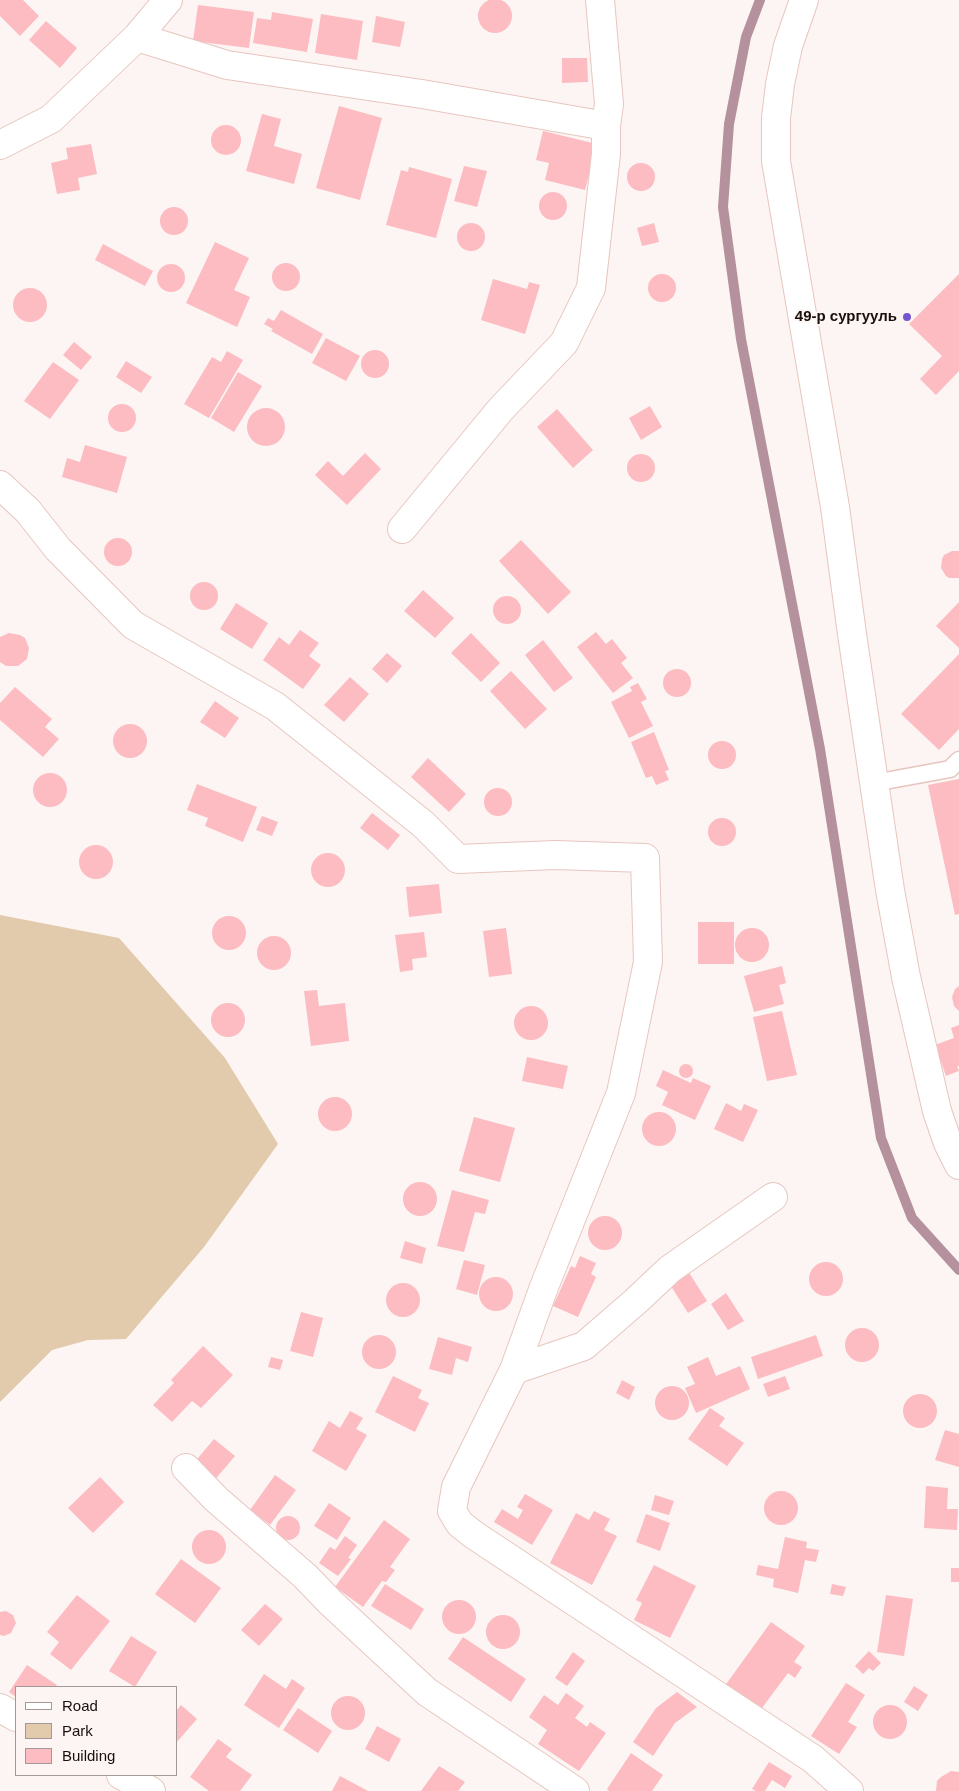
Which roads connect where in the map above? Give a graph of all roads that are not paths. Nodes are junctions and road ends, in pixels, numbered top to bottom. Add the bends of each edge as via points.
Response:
1 (168, 0) edge
2 (600, 0) edge
3 (804, 0) edge
4 (137, 37) junction
5 (606, 126) junction
6 (0, 145) edge
7 (0, 485) edge
8 (402, 529) dead end
9 (959, 760) edge
10 (874, 783) junction
11 (959, 1164) edge
12 (773, 1197) dead end
13 (514, 1370) junction
14 (186, 1468) dead end
15 (0, 1708) edge
16 (15, 1716) edge
17 (123, 1776) edge
18 (151, 1791) edge
19 (575, 1791) edge
20 (849, 1791) edge

1 - 4 street
2 - 5 street via 609,104
3 - 10 street via 788,46 780,84 776,160 835,507
4 - 5 street via 227,65
4 - 6 street via 51,119
5 - 8 street via 606,154 591,288 564,343 501,410
7 - 13 street via 134,625 275,706 423,824 458,859 555,855 645,858 648,962 621,1093
9 - 10 lane via 950,769
10 - 11 street via 906,977 937,1111
12 - 13 street via 670,1269 584,1346
13 - 20 street via 456,1487 452,1511 460,1524 812,1759
14 - 19 street via 216,1500 305,1576 427,1692
15 - 16 street
17 - 18 street

